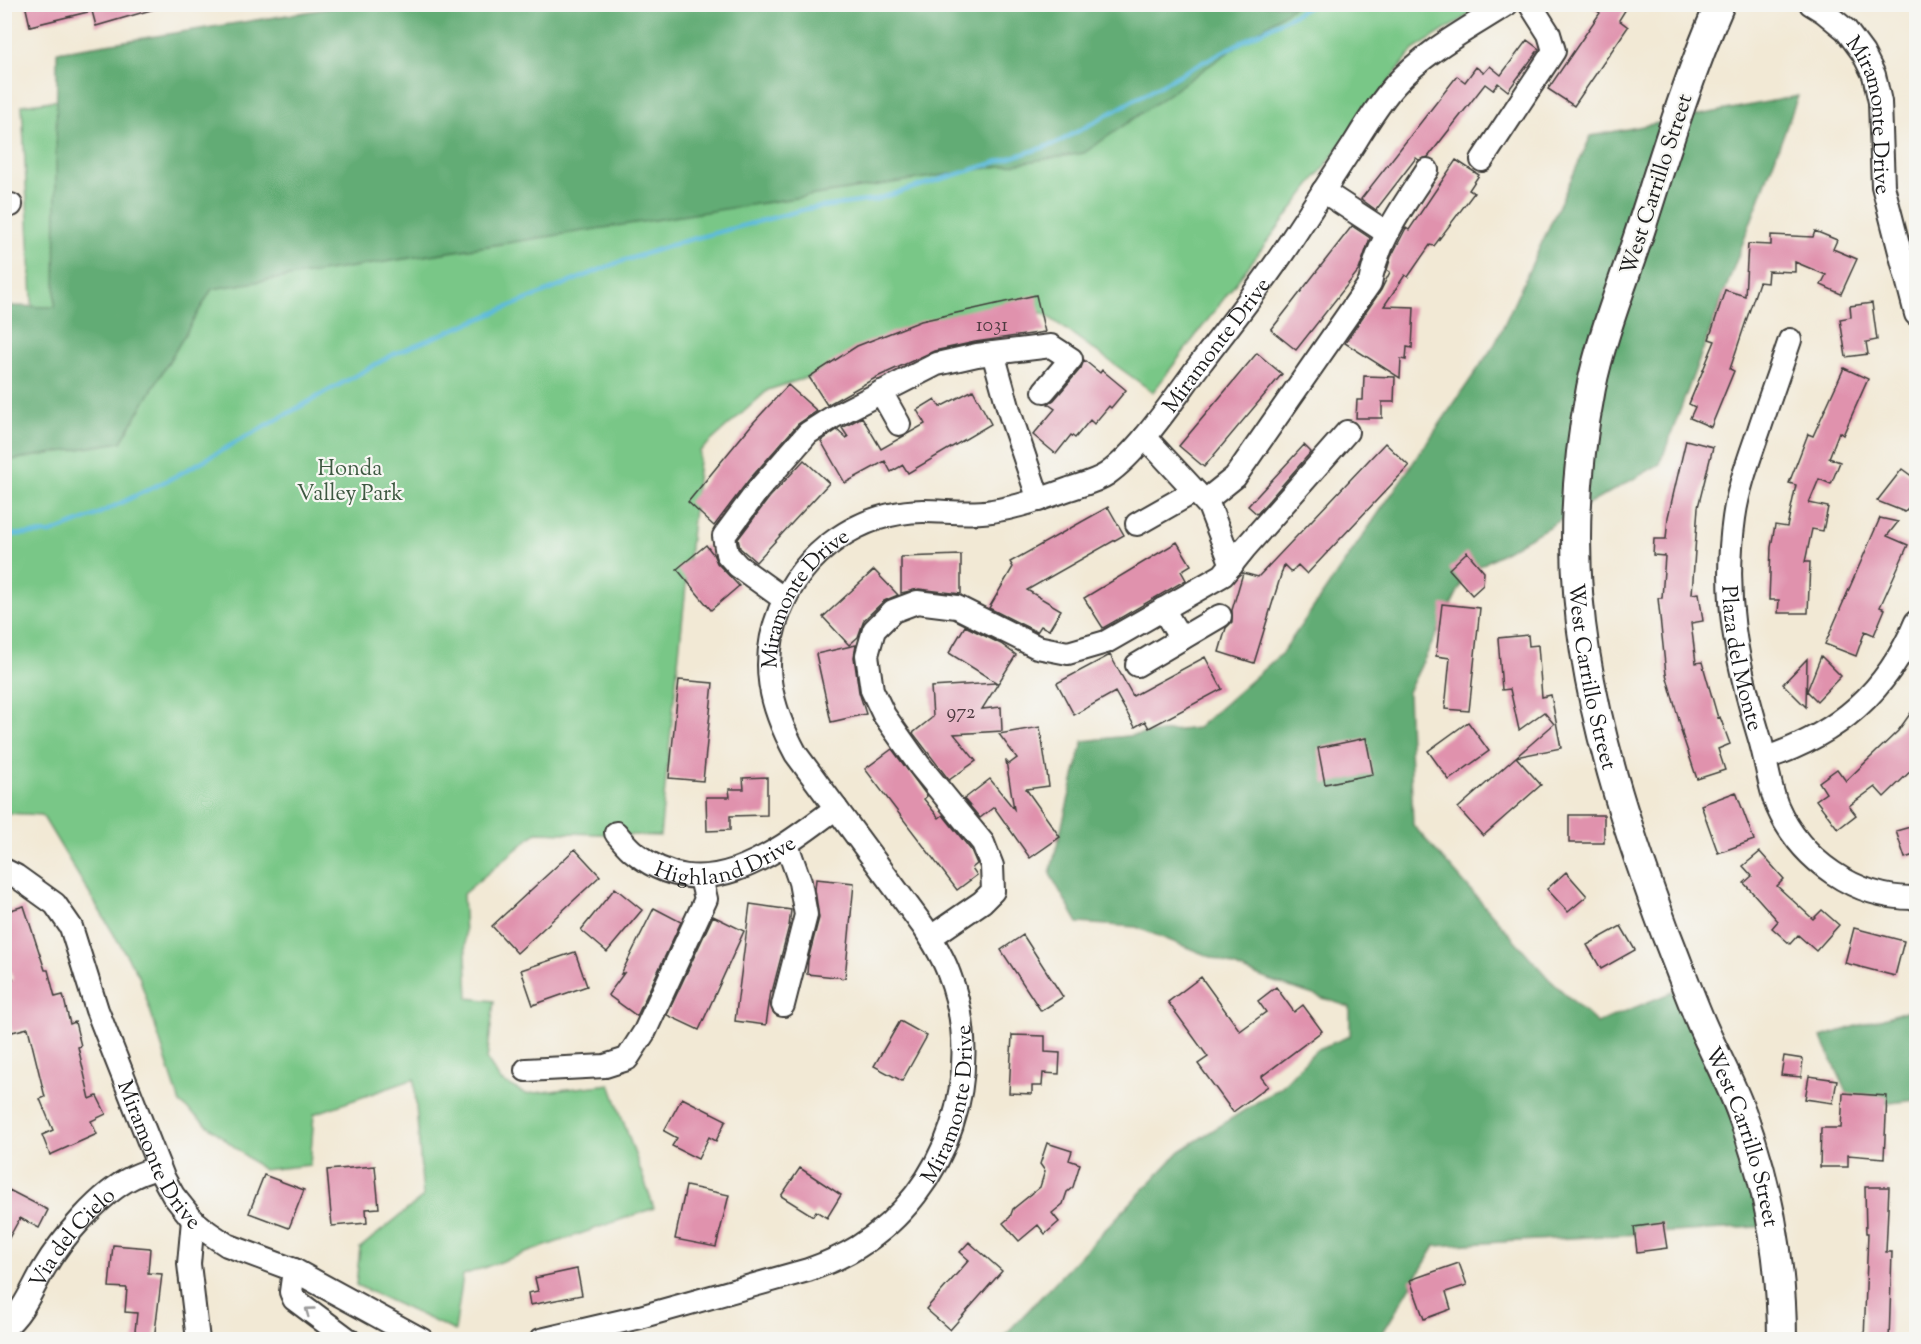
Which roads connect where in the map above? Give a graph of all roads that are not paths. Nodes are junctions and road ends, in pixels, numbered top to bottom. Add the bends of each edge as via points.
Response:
1 (1506, 4) edge
2 (1530, 4) edge
3 (1720, 4) edge
4 (1811, 4) edge
5 (1482, 160) dead end
6 (1427, 170) dead end
7 (1323, 191) junction
8 (1387, 233) junction
9 (1917, 314) edge
10 (1790, 340) dead end
11 (993, 353) junction
12 (1044, 391) dead end
13 (881, 392) junction
14 (899, 424) dead end
15 (1347, 432) dead end
16 (1145, 437) junction
17 (1200, 496) junction
18 (1039, 500) junction
19 (1137, 524) dead end
20 (1232, 565) junction
21 (784, 599) junction
22 (1163, 609) junction
23 (1220, 616) dead end
24 (1917, 622) edge
25 (1181, 639) junction
26 (1137, 665) dead end
27 (1766, 758) junction
28 (836, 808) junction
29 (616, 833) dead end
30 (787, 845) junction
31 (4, 870) edge
32 (701, 878) junction
33 (1917, 898) edge
34 (931, 937) junction
35 (783, 1005) dead end
36 (526, 1070) dead end
37 (159, 1167) junction
38 (194, 1220) junction
39 (294, 1270) junction
40 (4, 1328) edge
41 (410, 1337) edge
42 (198, 1340) edge
43 (349, 1340) edge
44 (541, 1340) edge
45 (1782, 1340) edge

1 - 7 street, Miramonte Drive via 1436,50 1394,86
2 - 5 street via 1549,34 1554,51
3 - 45 main road, West Carrillo Street via 1697,57 1592,385 1579,476 1578,586 1594,703 1641,865 1703,1027 1742,1111 1759,1164 1772,1214 1779,1265
4 - 9 street, Miramonte Drive via 1846,30 1874,75 1880,102 1883,186
6 - 8 street
7 - 8 street
7 - 16 street, Miramonte Drive via 1277,262
8 - 17 street via 1374,261 1370,283 1235,477
10 - 27 street, Plaza del Monte via 1740,490 1730,554 1731,620
11 - 12 street via 1051,346 1071,359
11 - 13 street via 937,364
11 - 18 street
13 - 14 street
13 - 21 street via 808,433 723,536 727,554 738,566
15 - 20 street
16 - 17 street
16 - 18 street, Miramonte Drive via 1106,475
17 - 19 street
17 - 20 street via 1209,506
18 - 21 street, Miramonte Drive via 991,511 901,513 860,525 823,548
20 - 22 street via 1223,575
21 - 28 street, Miramonte Drive via 771,640 770,684 774,705 796,754
22 - 25 street
22 - 34 street via 1106,642 1068,653 1037,647 957,607 917,602 892,611 874,630 867,655 872,690 884,715 983,843 992,866 993,891
23 - 25 street
24 - 27 street via 1885,679 1864,702 1813,739
25 - 26 street
27 - 33 street, Plaza del Monte via 1776,804 1797,841 1812,857 1846,882 1867,891
28 - 30 street, Highland Drive
28 - 34 street, Miramonte Drive
29 - 32 street, Highland Drive via 634,852 658,868
30 - 32 street, Highland Drive via 739,869
30 - 35 street via 806,915
31 - 37 street, Miramonte Drive via 55,904 71,927 97,1010
32 - 36 street via 706,899 645,1031 627,1059 605,1066
34 - 44 street, Miramonte Drive via 949,974 963,1028 962,1083 956,1114 939,1158 906,1206 884,1228 831,1262 640,1317
37 - 38 street, Miramonte Drive via 173,1195
37 - 40 street, Via del Cielo via 118,1186 71,1230 51,1257 23,1309
38 - 39 street, Miramonte Drive via 227,1245
38 - 42 street via 189,1264
39 - 41 street, Miramonte Drive
43 -> 39 street via 294,1299

